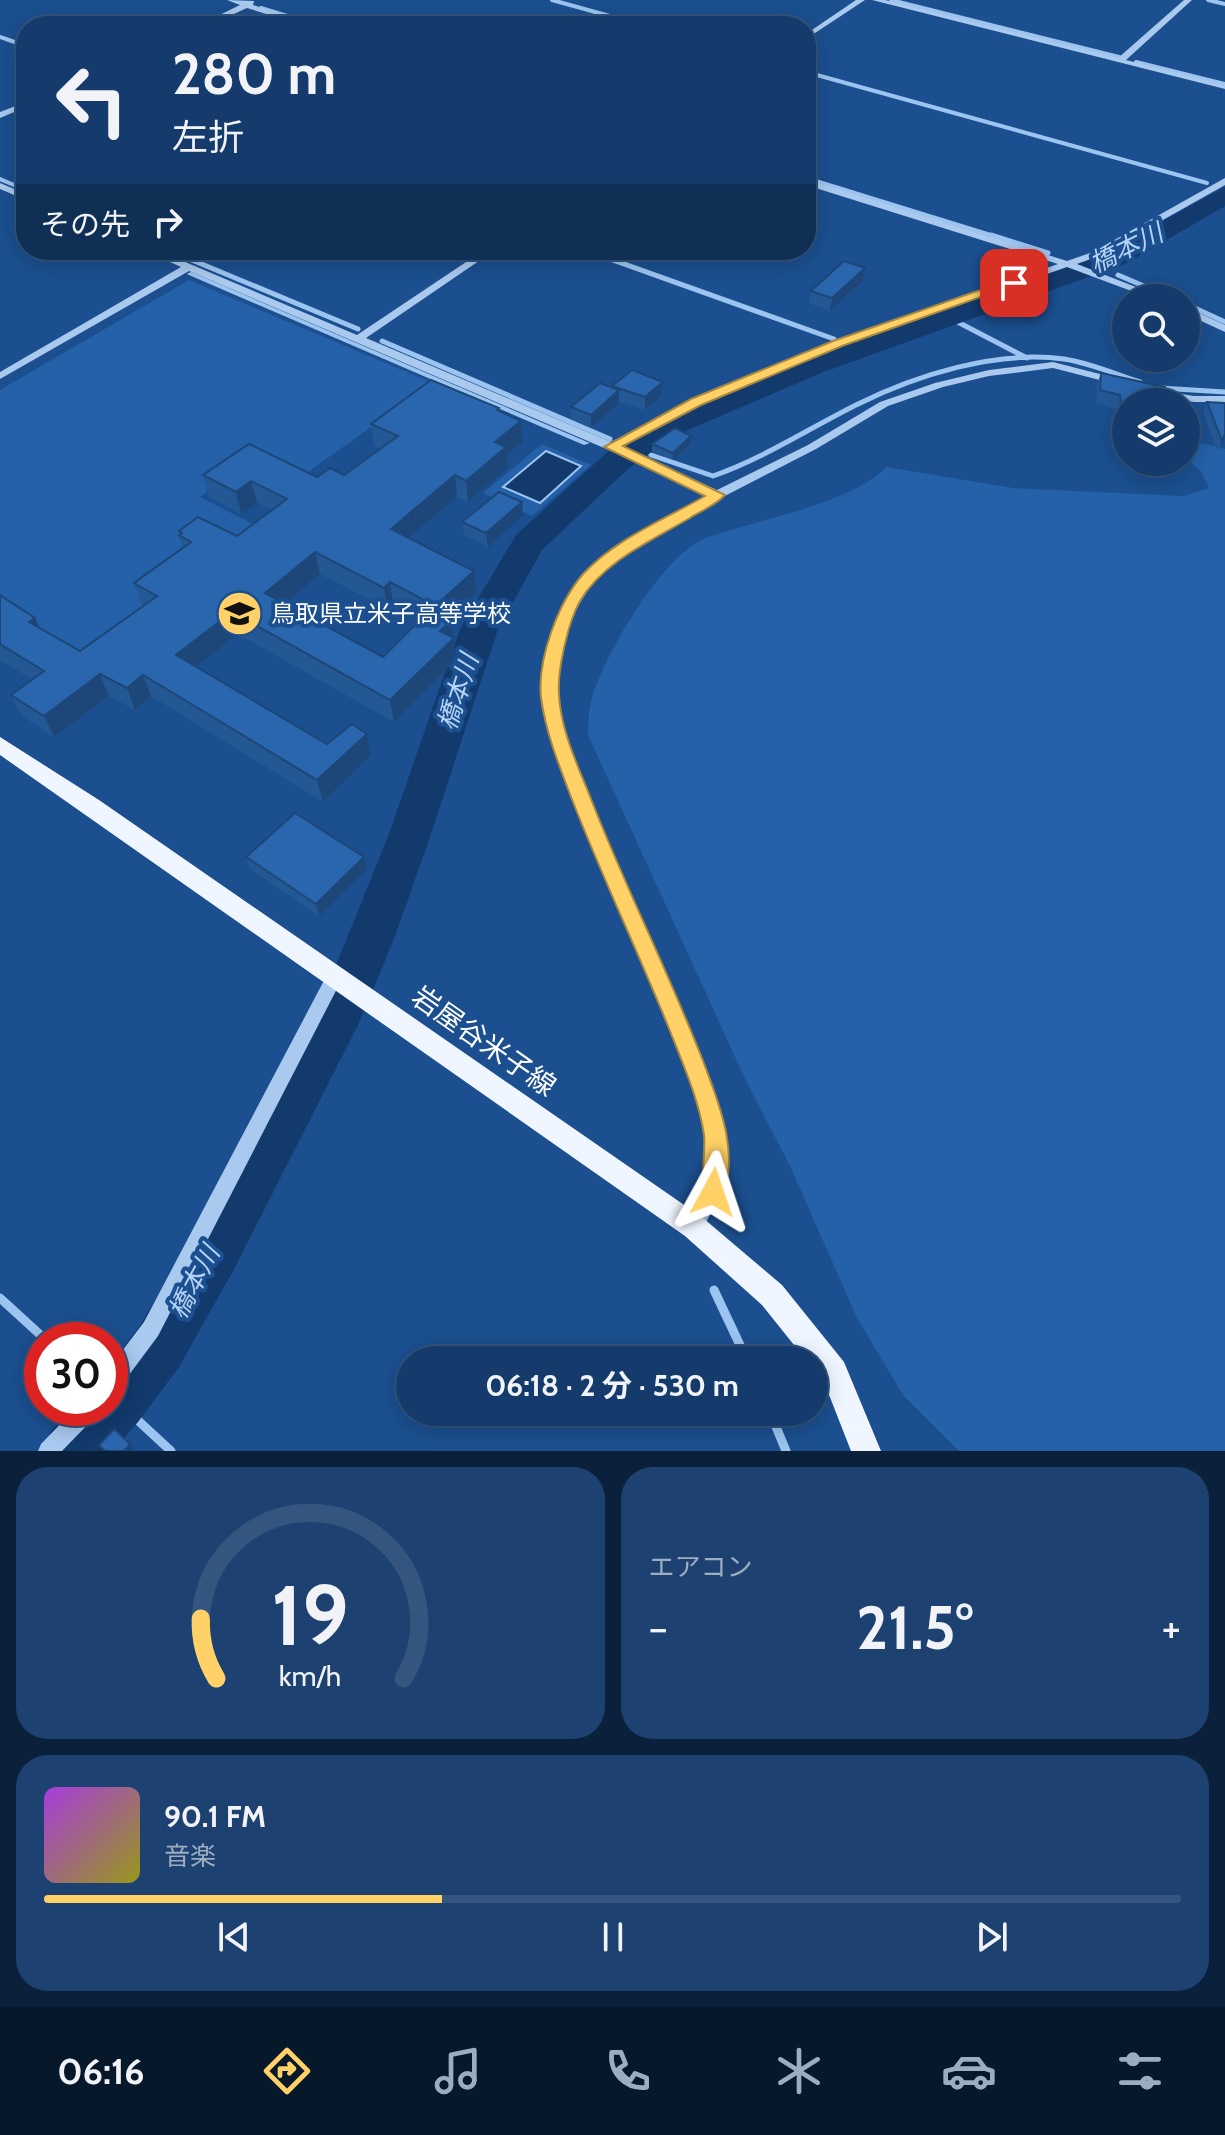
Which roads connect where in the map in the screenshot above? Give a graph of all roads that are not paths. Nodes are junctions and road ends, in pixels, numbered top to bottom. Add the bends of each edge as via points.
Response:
1 (231, 0) edge
2 (259, 0) edge
3 (861, 0) edge
4 (876, 0) edge
5 (1188, 0) edge
6 (247, 5) junction
7 (223, 16) edge
8 (282, 16) edge
9 (816, 30) edge
10 (1121, 60) junction
11 (1225, 87) edge
12 (1225, 181) edge
13 (816, 185) edge
14 (172, 260) edge
15 (475, 260) edge
16 (1067, 264) junction
17 (188, 267) junction
18 (1128, 284) edge
19 (1200, 317) edge
20 (1225, 329) edge
21 (358, 339) junction
22 (0, 376) edge
23 (1127, 385) edge
24 (1200, 399) edge
25 (1225, 399) edge
26 (614, 448) junction
27 (717, 495) junction
28 (0, 745) edge
29 (338, 978) junction
30 (694, 1227) junction
31 (128, 1360) edge
32 (72, 1426) edge
33 (48, 1451) edge
34 (866, 1451) edge

1 - 6 street
2 - 6 street
3 - 9 street
4 - 10 street
5 - 10 street
6 - 7 street
6 - 8 street
10 - 11 street
12 - 16 street via 1096,254
13 - 16 street
14 - 17 street
15 - 21 street
16 - 18 street
16 - 26 street via 838,343 696,402
17 - 21 street
17 - 22 street
19 - 20 street
21 - 26 street
23 - 27 street via 1053,365 939,385 884,404
24 - 25 street
26 - 27 street
27 - 30 street via 617,554 591,576 565,616 550,696 560,744 708,1104 716,1135 717,1176
28 - 29 main road, 岩屋谷米子線
29 - 30 main road, 岩屋谷米子線
29 - 31 street via 151,1329
30 - 34 main road, 岩屋谷米子線 via 772,1295 834,1372
32 - 33 street

